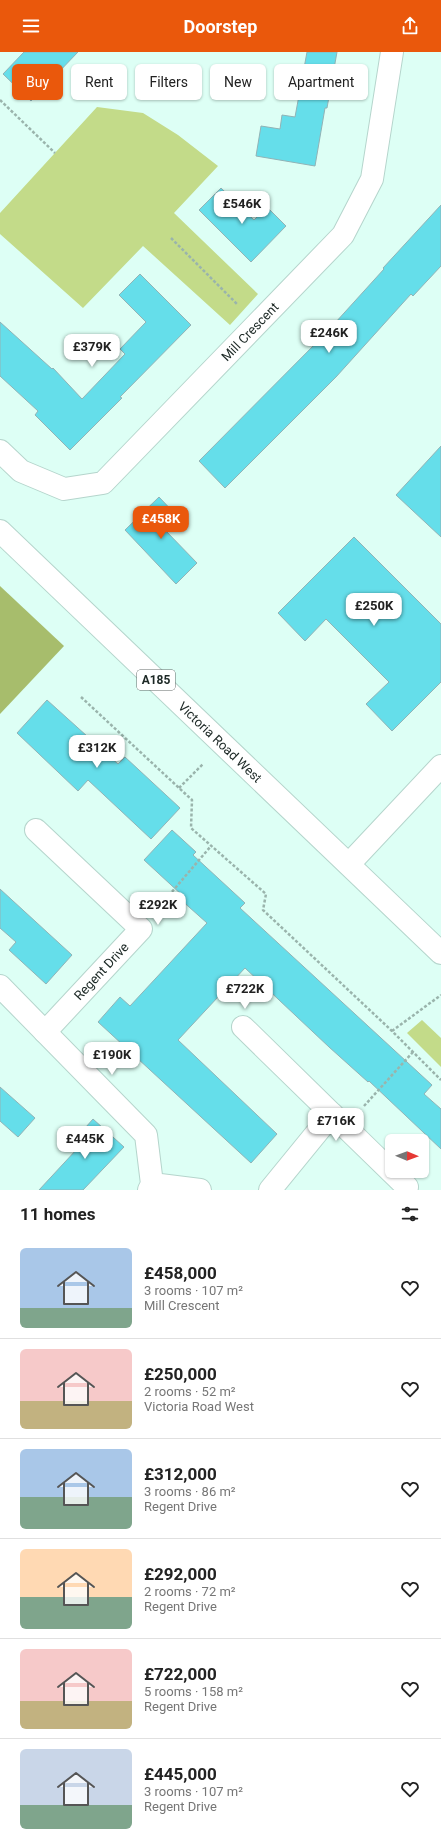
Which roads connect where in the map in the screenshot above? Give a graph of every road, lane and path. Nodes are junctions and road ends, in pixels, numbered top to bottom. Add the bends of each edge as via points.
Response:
1 (392, 52) edge
2 (0, 100) edge
3 (55, 153) dead end
4 (170, 238) dead end
5 (257, 323) junction
6 (0, 450) edge
7 (0, 531) edge
8 (81, 697) dead end
9 (206, 761) dead end
10 (441, 766) edge
11 (179, 788) junction
12 (36, 830) dead end
13 (211, 846) junction
14 (349, 864) junction
15 (141, 928) junction
16 (441, 953) edge
17 (0, 986) edge
18 (441, 995) edge
19 (243, 1027) dead end
20 (392, 1031) junction
21 (45, 1032) junction
22 (413, 1052) junction
23 (441, 1080) edge
24 (339, 1121) junction
25 (151, 1187) edge
26 (407, 1187) dead end
27 (200, 1190) edge
28 (270, 1190) edge

1 - 5 street, Mill Crescent via 372,178 343,235
2 - 3 path
4 - 5 path
5 - 6 street, Mill Crescent via 103,482 64,489 21,471
7 - 14 street, Victoria Road West / A185
8 - 11 path
9 - 11 path
10 - 14 street
11 - 13 path via 192,800 190,828
12 - 15 street
13 - 15 path
13 - 20 path via 266,894 263,910
14 - 16 street, Victoria Road West / A185
15 - 21 street, Regent Drive
17 - 21 street
18 - 20 path
19 - 24 street
20 - 22 path
21 - 25 street via 146,1135
22 - 23 path
22 - 24 path
24 - 26 street
24 - 28 street
25 - 27 street

